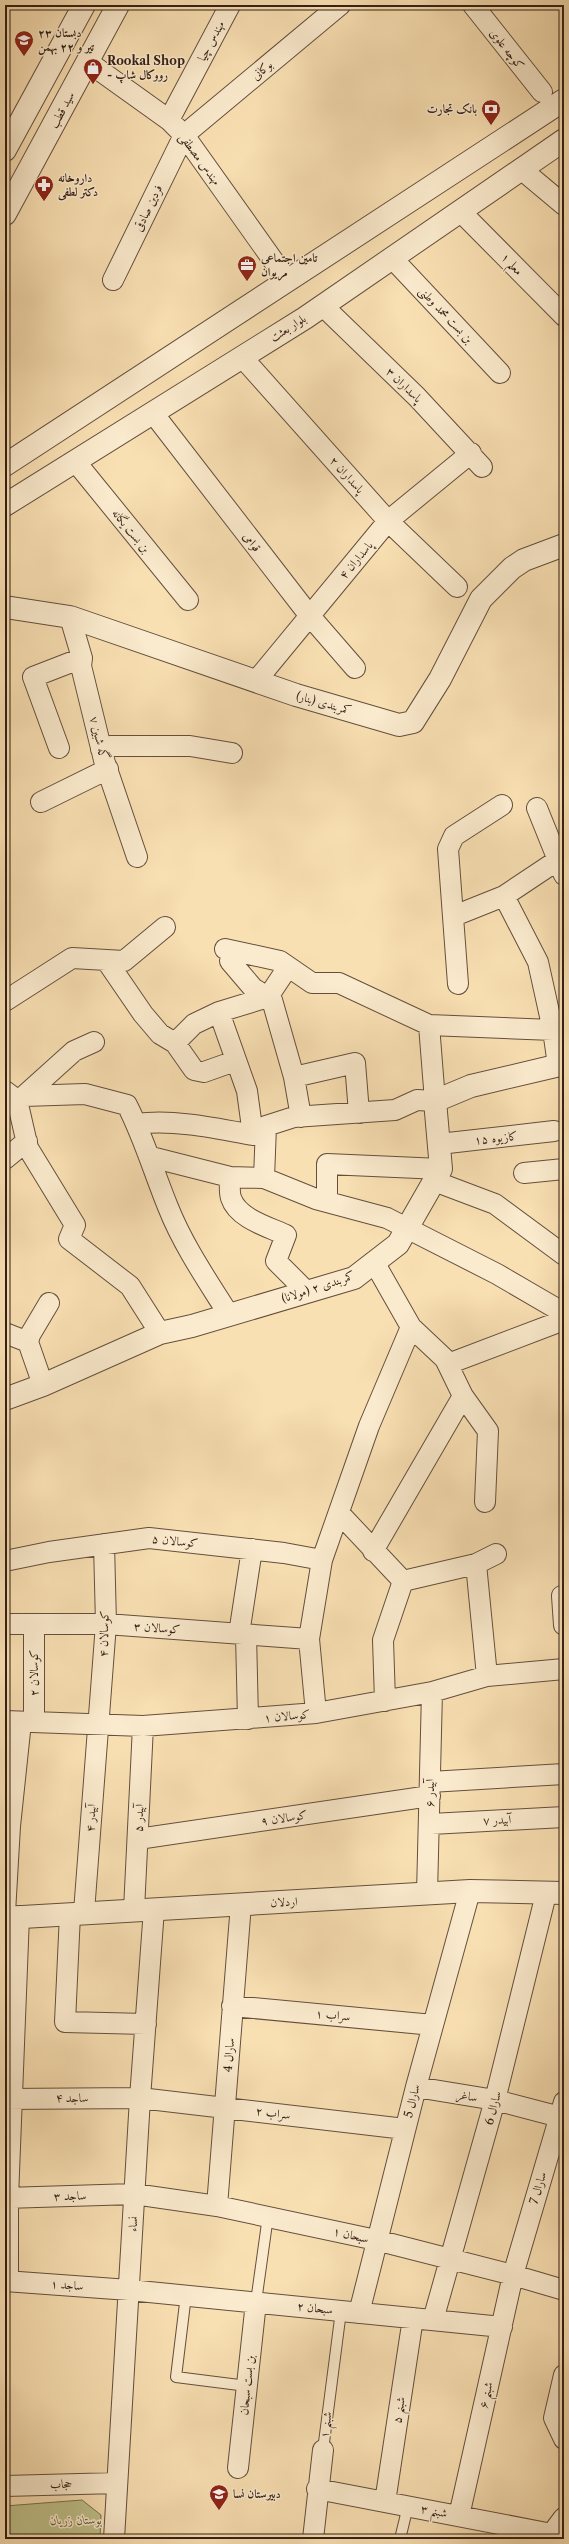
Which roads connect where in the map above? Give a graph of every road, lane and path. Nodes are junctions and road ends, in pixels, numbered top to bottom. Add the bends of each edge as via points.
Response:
1 (84, 5) edge
2 (118, 5) edge
3 (230, 5) edge
4 (340, 5) edge
5 (474, 5) edge
6 (88, 62) junction
7 (542, 92) dead end
8 (564, 100) edge
9 (169, 120) junction
10 (184, 135) junction
11 (8, 139) edge
12 (564, 140) edge
13 (522, 169) junction
14 (564, 205) edge
15 (460, 211) junction
16 (5, 214) edge
17 (392, 258) junction
18 (113, 280) dead end
19 (287, 280) junction
20 (323, 306) junction
21 (564, 316) edge
22 (242, 357) junction
23 (500, 373) dead end
24 (153, 412) junction
25 (477, 460) joint
26 (75, 461) junction
27 (5, 465) edge
28 (5, 505) edge
29 (388, 521) junction
30 (564, 545) edge
31 (457, 587) dead end
32 (188, 600) dead end
33 (5, 607) edge
34 (309, 615) junction
35 (70, 618) junction
36 (82, 658) junction
37 (355, 668) dead end
38 (256, 681) junction
39 (59, 748) dead end
40 (101, 749) junction
41 (232, 752) dead end
42 (108, 769) junction
43 (41, 802) dead end
44 (502, 805) dead end
45 (537, 808) dead end
46 (137, 857) dead end
47 (561, 868) edge
48 (504, 896) junction
49 (454, 916) junction
50 (165, 927) dead end
51 (106, 960) junction
52 (288, 967) junction
53 (458, 984) dead end
54 (268, 997) junction
55 (5, 1001) edge
56 (219, 1012) junction
57 (429, 1025) junction
58 (553, 1030) junction
59 (94, 1042) dead end
60 (175, 1043) junction
61 (235, 1061) junction
62 (561, 1064) edge
63 (294, 1077) junction
64 (15, 1096) edge
65 (436, 1101) junction
66 (359, 1112) junction
67 (300, 1117) junction
68 (136, 1124) junction
69 (259, 1131) junction
70 (554, 1131) dead end
71 (27, 1141) junction
72 (439, 1144) junction
73 (151, 1158) junction
74 (5, 1159) edge
75 (564, 1169) edge
76 (524, 1173) dead end
77 (438, 1175) junction
78 (230, 1176) junction
79 (264, 1178) junction
80 (327, 1202) junction
81 (408, 1227) junction
82 (564, 1255) edge
83 (374, 1262) junction
84 (307, 1292) junction
85 (49, 1303) dead end
86 (564, 1313) edge
87 (229, 1315) junction
88 (564, 1320) edge
89 (411, 1327) junction
90 (5, 1332) edge
91 (160, 1333) junction
92 (28, 1342) junction
93 (448, 1364) junction
94 (43, 1385) junction
95 (463, 1396) junction
96 (6, 1397) edge
97 (486, 1502) dead end
98 (340, 1514) junction
99 (104, 1544) junction
100 (252, 1549) junction
101 (373, 1551) junction
102 (496, 1554) dead end
103 (322, 1560) junction
104 (5, 1561) edge
105 (476, 1564) junction
106 (403, 1581) junction
107 (563, 1595) edge
108 (5, 1624) edge
109 (34, 1624) junction
110 (106, 1624) junction
111 (564, 1625) edge
112 (243, 1634) junction
113 (309, 1639) junction
114 (564, 1669) edge
115 (487, 1676) junction
116 (432, 1692) junction
117 (386, 1702) junction
118 (316, 1713) junction
119 (248, 1719) junction
120 (20, 1721) edge
121 (99, 1724) junction
122 (143, 1726) junction
123 (564, 1774) edge
124 (430, 1789) junction
125 (564, 1817) edge
126 (431, 1824) junction
127 (8, 1825) edge
128 (138, 1839) junction
129 (470, 1891) junction
130 (427, 1894) junction
131 (555, 1894) edge
132 (241, 1904) junction
133 (144, 1909) junction
134 (77, 1913) junction
135 (10, 1916) edge
136 (232, 2006) junction
137 (10, 2019) edge
138 (146, 2024) junction
139 (433, 2025) junction
140 (416, 2087) junction
141 (140, 2098) junction
142 (9, 2099) edge
143 (495, 2100) junction
144 (225, 2107) junction
145 (562, 2112) edge
146 (405, 2129) junction
147 (134, 2194) junction
148 (7, 2198) edge
149 (217, 2206) junction
150 (268, 2216) junction
151 (376, 2240) junction
152 (451, 2260) junction
153 (513, 2275) junction
154 (6, 2281) edge
155 (129, 2290) junction
156 (564, 2290) edge
157 (186, 2295) junction
158 (256, 2302) junction
159 (350, 2312) junction
160 (413, 2318) junction
161 (433, 2320) junction
162 (502, 2327) junction
163 (564, 2375) edge
164 (247, 2386) junction
165 (564, 2439) edge
166 (323, 2450) joint
167 (238, 2468) dead end
168 (117, 2483) junction
169 (5, 2486) edge
170 (317, 2489) junction
171 (385, 2502) junction
172 (408, 2506) junction
173 (459, 2516) junction
174 (555, 2531) edge
175 (114, 2539) edge
176 (313, 2539) edge
177 (400, 2539) edge

1 - 11 street
2 - 6 street, سید قطب
3 - 9 street, مهندس چیا
4 - 10 street, بوکانی
5 - 7 street, کوچه علوی
6 - 9 street, مهندس مصطفی
6 - 16 street, سید قطب
8 - 19 street
9 - 10 street, مهندس مصطفی
10 - 18 street, فردین صادقی
10 - 19 street, مهندس مصطفی
12 - 13 street, بلوار بعثت
13 - 14 street
13 - 15 street, بلوار بعثت
15 - 17 street, بلوار بعثت
15 - 21 street, معلم ۱
17 - 20 street, بلوار بعثت
17 - 23 street, بن بست محمد وطنی
19 - 27 street
20 - 22 street, بلوار بعثت
20 - 25 street, پاسداران ۳ via 417,397
22 - 24 street, بلوار بعثت
22 - 29 street, پاسداران ۲
24 - 26 street, بلوار بعثت
24 - 34 street, قوامی
25 - 29 street, پاسداران ۴
26 - 28 street, بلوار بعثت
26 - 32 street, بن بست یگانه
29 - 31 street, پاسداران ۲
29 - 34 street, پاسداران ۴
30 - 38 street, کمربندی (بنار) via 524,560 512,568 481,599 440,679 413,722 399,725
33 - 35 street, کمربندی (بنار)
34 - 37 street, قوامی
34 - 38 street, پاسداران ۴
35 - 36 street, گه شبین ۷
35 - 38 street, کمربندی (بنار)
36 - 39 street via 33,678
36 - 40 street, گه شبین ۷ via 81,666
40 - 41 street via 110,746 190,746
40 - 42 street, گه شبین ۷
42 - 43 street
42 - 46 street, گه شبین ۷
44 - 49 street via 454,836 448,849
45 - 47 street
47 - 48 street
48 - 49 street
48 - 58 street via 538,962
49 - 53 street
50 - 51 street via 124,961
51 - 55 street via 72,958
51 - 60 street via 160,1034
52 - 54 street
52 - 54 street via 280,961 228,955 253,988
52 - 57 street via 312,982 339,983
54 - 56 street
54 - 63 street via 272,1000
56 - 60 street via 194,1024
56 - 61 street
57 - 58 street
57 - 65 street
58 - 62 street
59 - 64 street via 74,1050
60 - 61 street via 194,1070 204,1072
61 - 69 street
62 - 65 street via 471,1086
63 - 66 street via 355,1063
63 - 67 street
64 - 68 street via 85,1094 127,1105
64 - 71 street
65 - 66 street via 417,1100 395,1110
65 - 72 street
66 - 67 street
67 - 69 street
68 - 69 street via 153,1122
68 - 73 street
69 - 79 street
70 - 72 street, کازیوه ۱۵
71 - 74 street
71 - 91 street via 28,1148 75,1225 68,1239 130,1286
72 - 77 street
73 - 78 street
73 - 87 street via 168,1207 188,1248
75 - 76 street
77 - 80 street via 327,1164
77 - 81 street, کمربندی ۲ (مولانا)
77 - 82 street via 495,1204
78 - 79 street
78 - 84 street via 230,1198 236,1206 253,1220 286,1235 276,1261
79 - 80 street
80 - 81 street via 387,1218
81 - 83 street, کمربندی ۲ (مولانا) via 398,1244
81 - 86 street
83 - 84 street, کمربندی ۲ (مولانا) via 354,1278
83 - 89 street
84 - 87 street, کمربندی ۲ (مولانا)
85 - 92 street
87 - 91 street, کمربندی ۲ (مولانا)
88 - 93 street
89 - 93 street via 445,1358
89 - 98 street via 368,1426 352,1469
90 - 92 street
91 - 94 street, کمربندی ۲ (مولانا)
92 - 94 street
93 - 95 street
94 - 96 street, کمربندی ۲ (مولانا)
95 - 97 street via 488,1431
95 - 101 street
98 - 101 street
98 - 103 street
99 - 100 street, کوسالان ۵ via 149,1538
99 - 104 street, کوسالان ۵
99 - 110 street, کوسالان ۴
100 - 103 street, کوسالان ۵
100 - 112 street
101 - 106 street
102 - 105 street
103 - 113 street
105 - 106 street
105 - 115 street
106 - 117 street via 383,1640
107 - 111 street
108 - 109 street, کوسالان ۳
109 - 110 street, کوسالان ۳
109 - 120 street, کوسالان ۲
110 - 112 street, کوسالان ۳
110 - 121 street, کوسالان ۴
112 - 113 street, کوسالان ۳
112 - 119 street
113 - 118 street
114 - 115 street, کوسالان ۱
115 - 116 street, کوسالان ۱
116 - 117 street, کوسالان ۱
116 - 124 street, آبیدر ۶
117 - 118 street, کوسالان ۱
118 - 119 street, کوسالان ۱
119 - 122 street, کوسالان ۱
120 - 121 street, کوسالان ۱
120 - 127 street, کوسالان ۲
121 - 122 street, کوسالان ۱
121 - 134 street, آبیدر ۴
122 - 128 street, آبیدر ۵
123 - 124 street, کوسالان ۹
124 - 126 street, آبیدر ۶
124 - 128 street, کوسالان ۹
125 - 126 street, آبیدر ۷
126 - 130 street, آبیدر ۶
127 - 135 street, کوسالان ۲
128 - 133 street, آبیدر ۵
129 - 130 street, اردلان
129 - 131 street, اردلان
129 - 139 street, سارال 5
130 - 132 street, اردلان
131 - 143 street, سارال 6
132 - 133 street, اردلان
132 - 136 street, سارال 4
133 - 134 street, اردلان
133 - 138 street, نساء
134 - 135 street, اردلان
134 - 138 street, آبیدر ۴ via 65,2022
135 - 137 street, کوسالان ۲
136 - 139 street, سراب ۱
136 - 144 street, سارال 4
137 - 142 street, کوسالان ۲
138 - 141 street, نساء
139 - 140 street, سارال 5
140 - 143 street, ساغر
140 - 146 street, سارال 5
141 - 142 street, ساجد ۴
141 - 144 street, سراب ۲
141 - 147 street, نساء
142 - 148 street, کوسالان ۲
143 - 145 street, ساغر
143 - 152 street, سارال 6
144 - 146 street, سراب ۲
144 - 149 street, سارال 4
145 - 153 street, سارال 7
146 - 151 street, سارال 5
147 - 148 street, ساجد ۳
147 - 149 street, سبحان ۱
147 - 155 street, نساء
148 - 154 street, کوسالان ۲
149 - 150 street, سبحان ۱
150 - 151 street, سبحان ۱
150 - 158 lane
151 - 152 street, سبحان ۱
151 - 159 street, سارال 5
152 - 153 street, سبحان ۱
152 - 161 street, سارال 6
153 - 156 street, سبحان ۱
153 - 162 street, شبنم ۶
154 - 155 street, ساجد ۱
155 - 157 street, سبحان ۲
155 - 168 street, نساء
157 - 158 street, سبحان ۲
157 - 164 lane via 176,2377
158 - 159 street, سبحان ۲
158 - 164 street, بن بست سبحان
159 - 160 street, سبحان ۲
159 - 166 lane, شبنم ۱
160 - 161 street, سبحان ۲
160 - 171 street, شبنم ۵
161 - 162 street, سبحان ۲
162 - 173 street, شبنم ۶
163 - 165 street via 554,2418
164 - 167 street, بن بست سبحان
166 - 170 street, شبنم ۱
168 - 169 street, حجاب
168 - 175 street, نساء
170 - 171 street, شبنم ۳
170 - 176 street, شبنم ۱
171 - 172 street, شبنم ۳
172 - 173 street, شبنم ۳
172 - 177 lane
173 - 174 street, شبنم ۳

